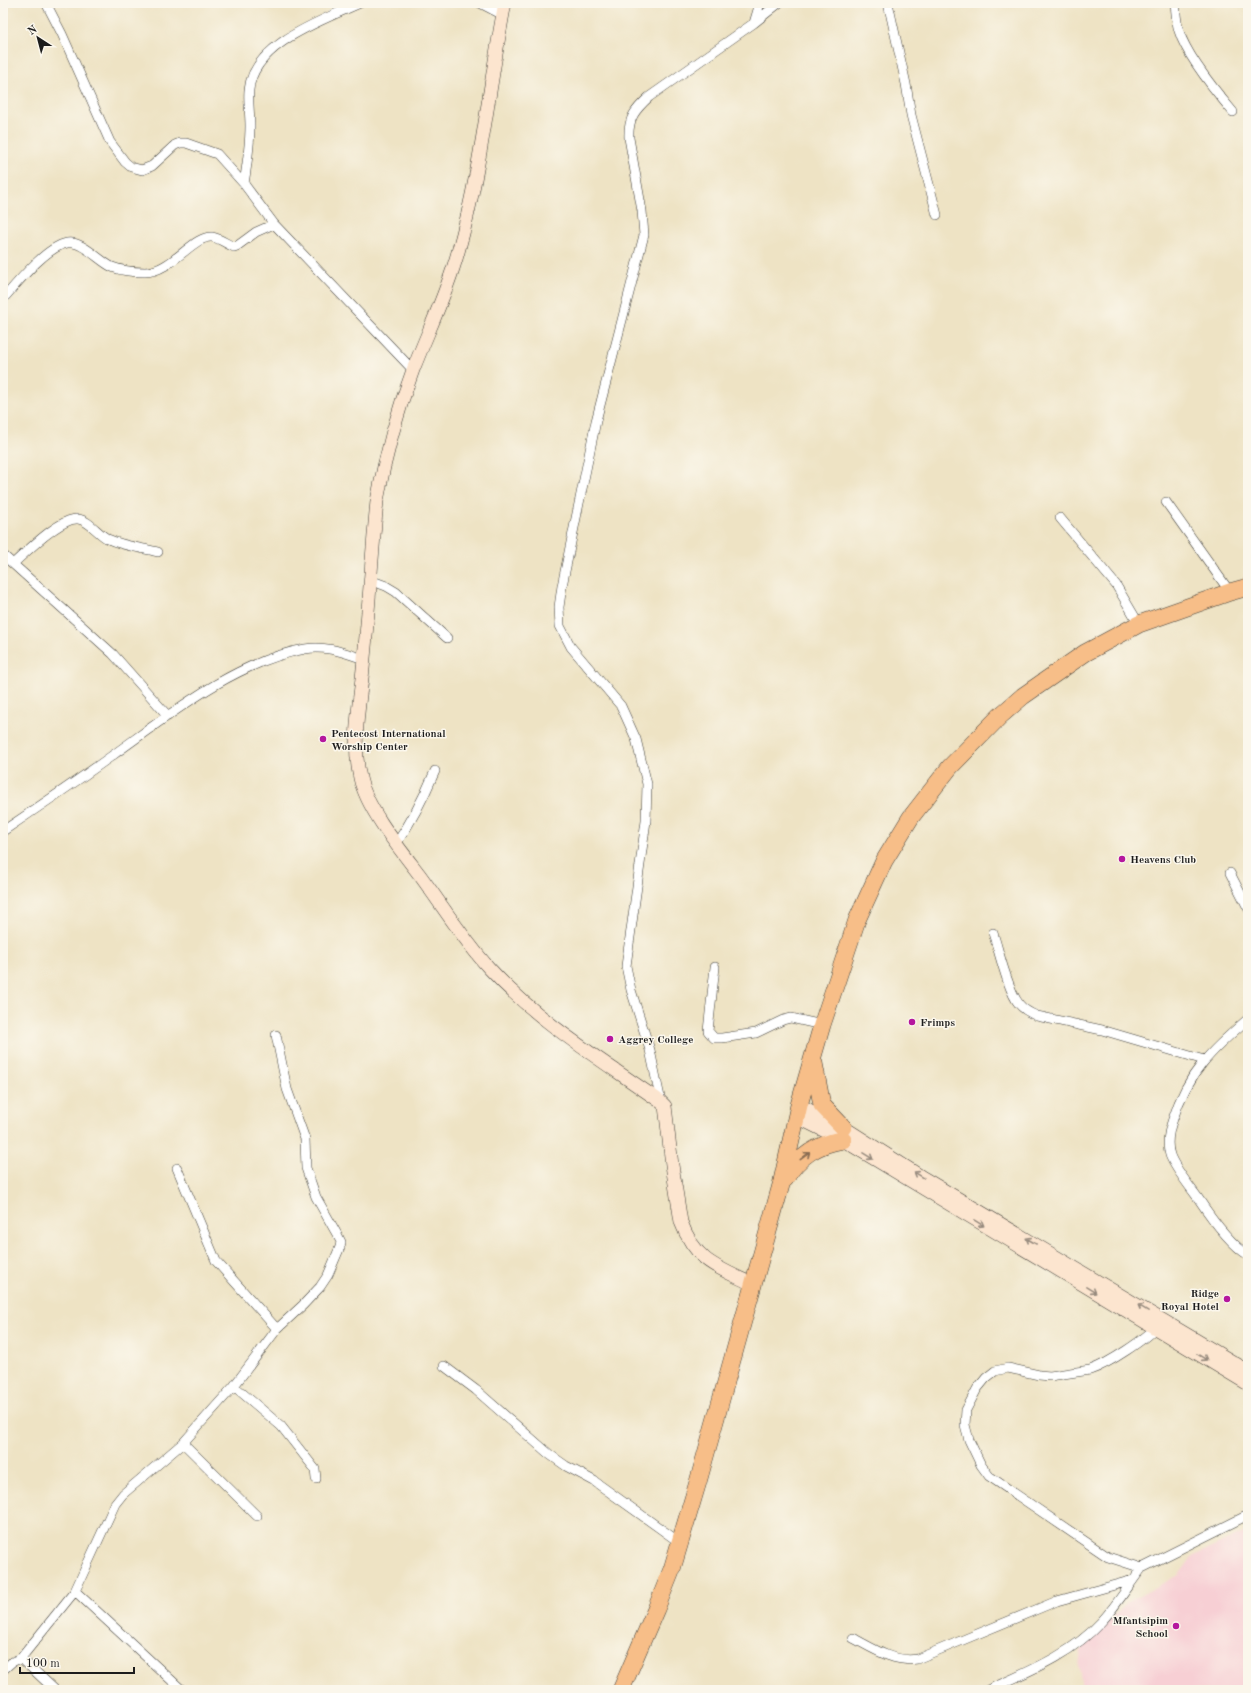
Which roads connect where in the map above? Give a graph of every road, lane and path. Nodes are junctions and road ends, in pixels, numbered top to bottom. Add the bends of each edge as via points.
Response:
1 (46, 3) edge
2 (360, 3) edge
3 (480, 3) edge
4 (760, 3) edge
5 (779, 3) edge
6 (888, 3) edge
7 (1175, 3) edge
8 (504, 9) edge
9 (754, 23) junction
10 (1233, 112) dead end
11 (244, 184) junction
12 (937, 215) dead end
13 (274, 224) junction
14 (3, 299) edge
15 (413, 370) junction
16 (1166, 502) dead end
17 (1060, 518) dead end
18 (158, 552) dead end
19 (3, 555) edge
20 (14, 563) junction
21 (370, 580) junction
22 (1248, 587) edge
23 (1230, 592) junction
24 (1139, 624) junction
25 (447, 638) dead end
26 (364, 659) junction
27 (168, 716) junction
28 (435, 771) dead end
29 (3, 831) edge
30 (396, 844) junction
31 (1230, 873) dead end
32 (1248, 908) edge
33 (993, 933) dead end
34 (715, 967) dead end
35 (1248, 1019) edge
36 (822, 1025) junction
37 (276, 1035) dead end
38 (1204, 1060) junction
39 (813, 1061) junction
40 (662, 1102) junction
41 (798, 1111) junction
42 (843, 1134) junction
43 (177, 1168) dead end
44 (781, 1185) junction
45 (1248, 1255) edge
46 (752, 1284) junction
47 (1158, 1324) junction
48 (277, 1329) junction
49 (444, 1366) dead end
50 (1248, 1371) edge
51 (1248, 1384) edge
52 (234, 1386) junction
53 (183, 1443) junction
54 (316, 1479) dead end
55 (1248, 1515) edge
56 (257, 1516) dead end
57 (679, 1542) junction
58 (1142, 1568) junction
59 (1133, 1580) junction
60 (75, 1591) junction
61 (853, 1638) dead end
62 (21, 1658) junction
63 (3, 1670) edge
64 (55, 1690) edge
65 (182, 1690) edge
66 (621, 1690) edge
67 (988, 1690) edge

1 - 11 street via 110,142 125,162 142,170 152,166 175,145 186,143 217,154
2 - 11 street via 288,38 263,58 255,69 249,89 249,148
3 - 8 street
4 - 9 street
5 - 9 street
6 - 12 street via 911,115
7 - 10 street via 1179,32 1188,49
8 - 15 street via 468,216 447,287
9 - 40 street via 649,97 630,119 628,138 644,235 596,421 559,607 560,626 571,647 621,706 628,720 636,738 647,784 646,821 626,966
11 - 13 street
13 - 14 street via 256,232 237,246 212,237 207,238 166,266 147,272 119,269 74,243 66,243 41,259
13 - 15 street
15 - 21 street via 381,480
16 - 23 street
17 - 24 street via 1116,585
18 - 20 street via 107,538 82,520 72,519 52,530
19 - 20 street
20 - 27 street via 113,654
21 - 25 street via 396,592
21 - 26 street
22 - 23 highway
23 - 24 highway
24 - 36 highway via 1085,653 1023,696 950,767 928,794 884,861 857,920
26 - 27 street via 327,648 306,649 280,656 238,673
26 - 30 street via 356,739 360,778 373,808
27 - 29 street
28 - 30 street via 427,791
30 - 40 street via 480,957 511,990 540,1016
31 - 32 street
33 - 38 street via 1013,994 1028,1012 1102,1030
34 - 36 street via 708,1031 714,1038 756,1033 791,1018
35 - 38 street via 1216,1046
36 - 39 highway
37 - 48 street via 287,1089 305,1139 306,1168 316,1197 340,1242 335,1261 320,1287
38 - 45 street via 1189,1080 1178,1103 1168,1138 1170,1156 1215,1222
39 - 41 highway
39 - 42 highway via 822,1104
40 - 46 street via 666,1110 683,1228 694,1248 707,1261
41 - 42 street
41 - 44 highway
44 -> 42 highway via 792,1167 803,1157
42 - 47 street via 920,1176
43 - 48 street via 216,1261
44 - 46 highway
46 - 57 highway
47 - 50 street
47 -> 51 street
47 - 58 street via 1127,1350 1097,1368 1050,1376 1008,1368 995,1371 976,1389 966,1410 965,1425 975,1455 989,1476 1108,1557
48 - 52 street
49 - 57 street via 476,1390 549,1454 594,1481
52 - 53 street
52 - 54 street via 282,1426 316,1469
53 - 56 street
53 - 60 street via 123,1494 115,1504
55 - 58 street
57 - 66 highway via 672,1569 656,1610
58 - 59 street
59 - 61 street via 1056,1601 917,1659 904,1660
59 - 67 street via 1113,1609 1085,1638 1045,1663
60 - 62 street
60 - 65 street
62 - 63 street
62 - 64 street

